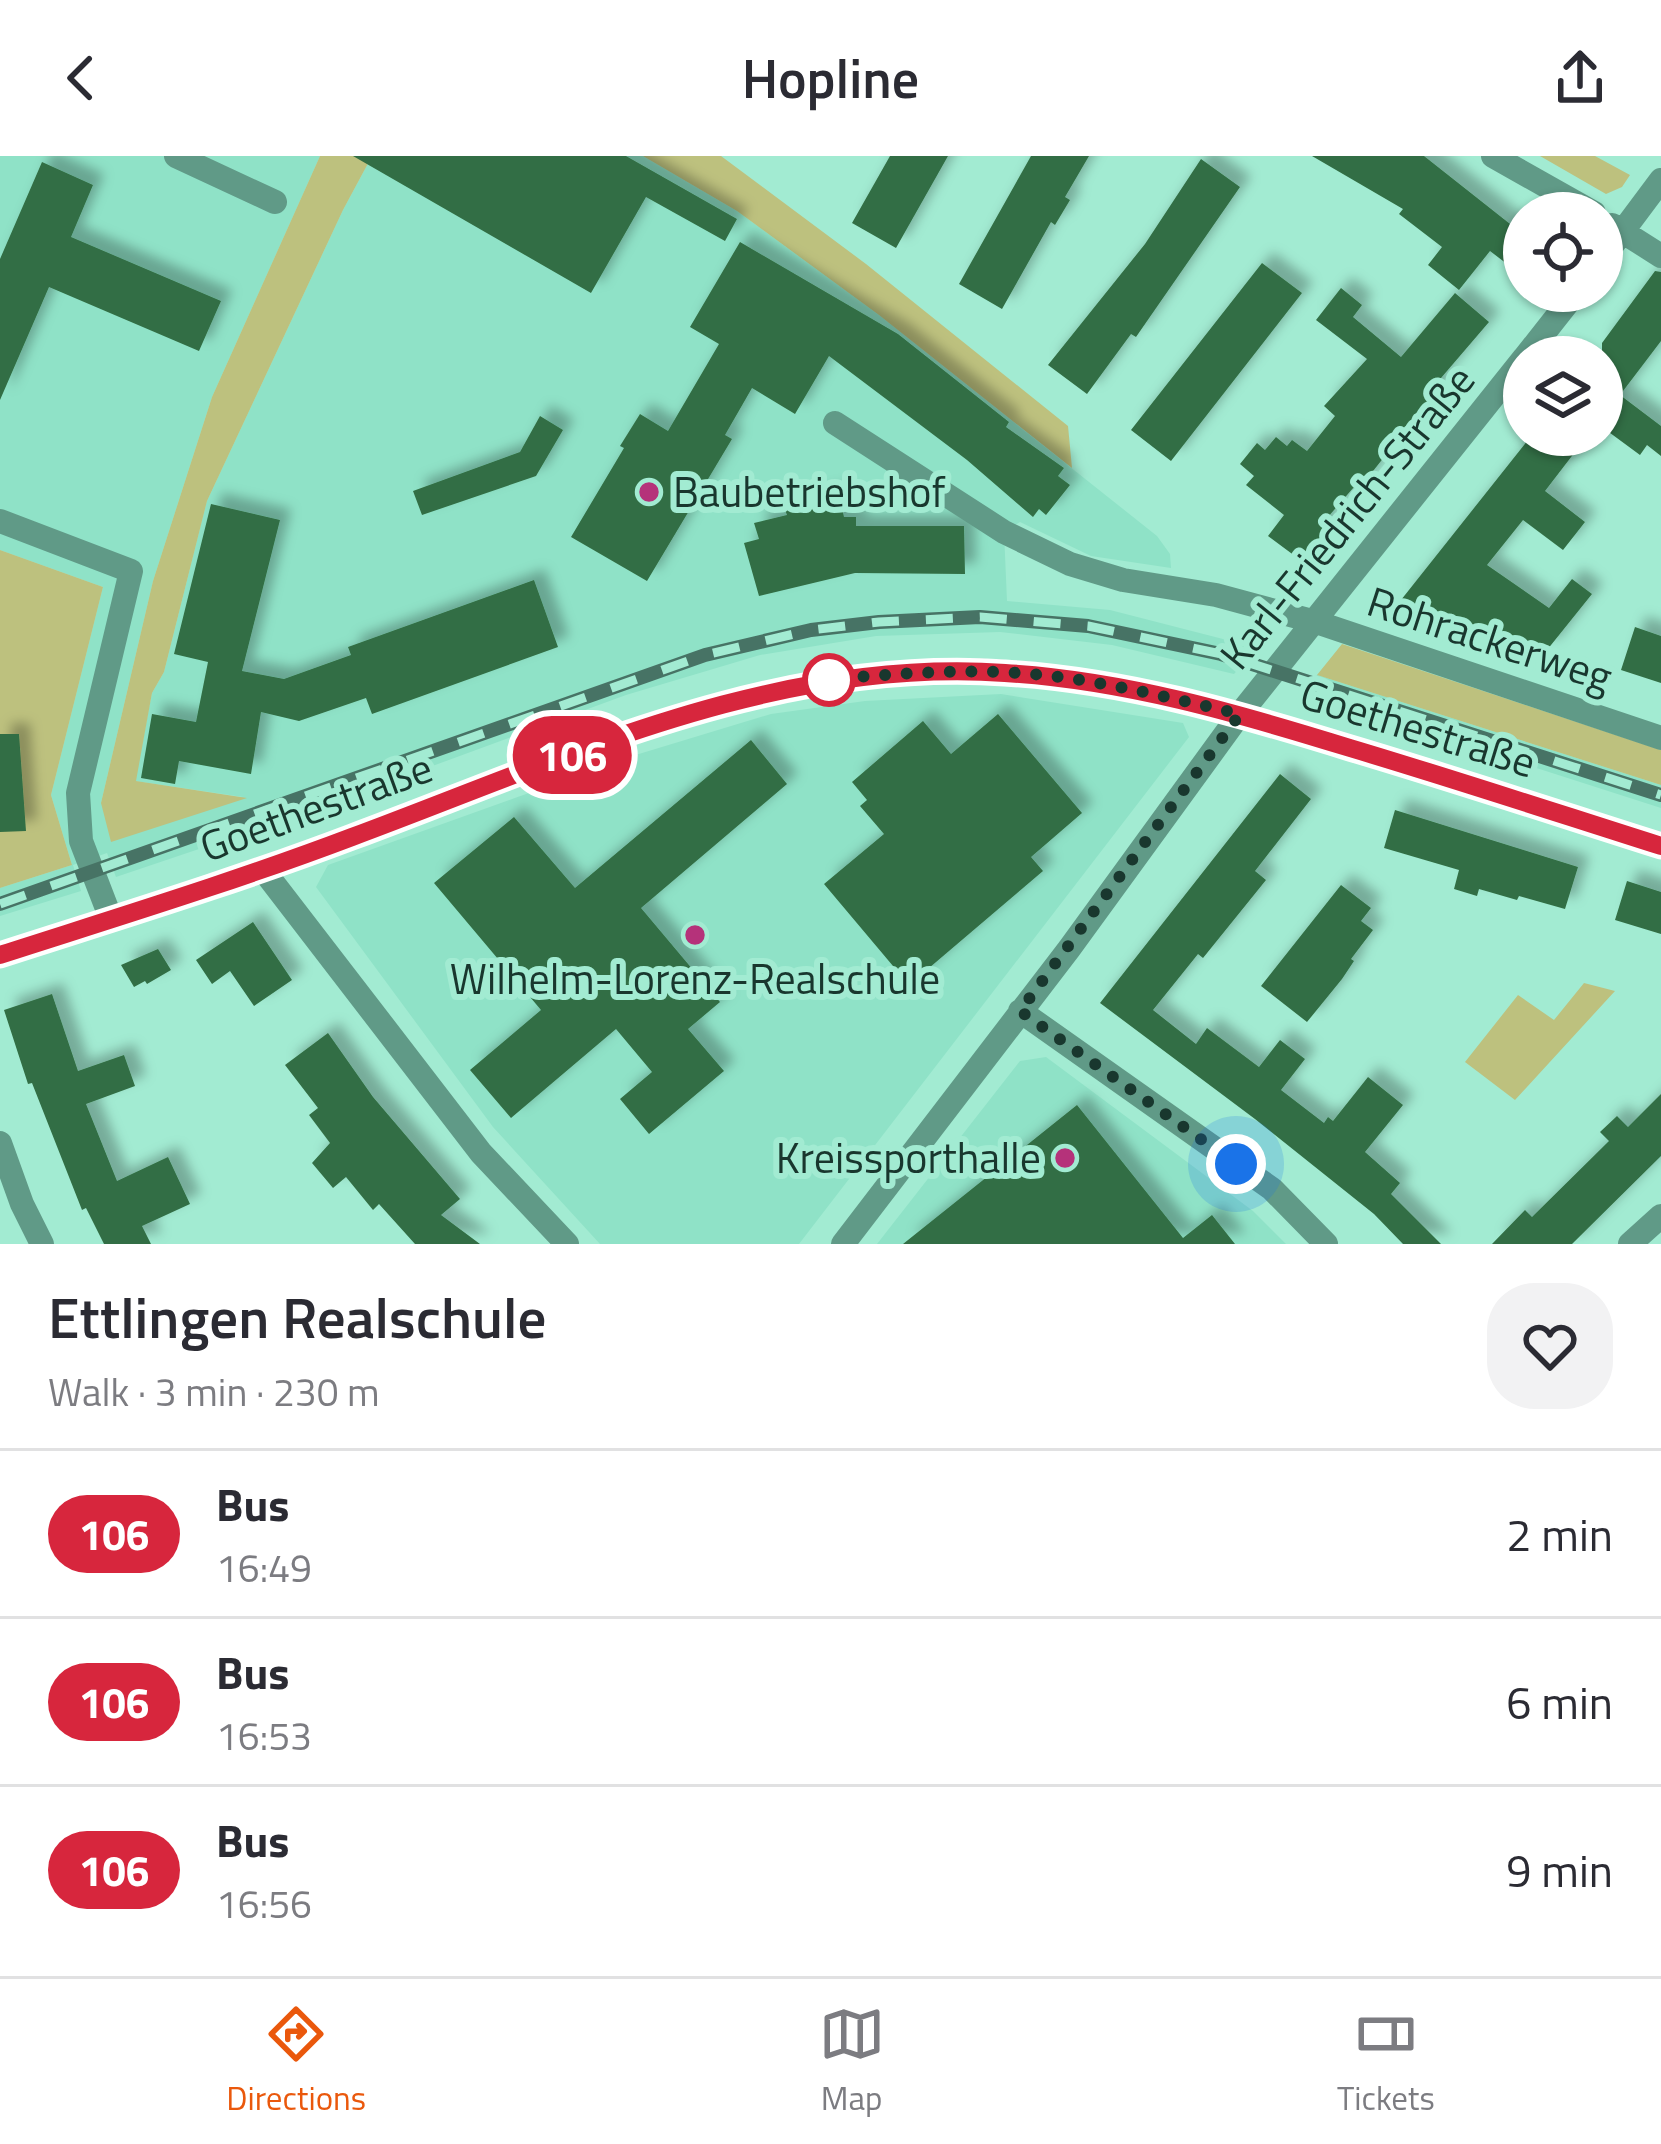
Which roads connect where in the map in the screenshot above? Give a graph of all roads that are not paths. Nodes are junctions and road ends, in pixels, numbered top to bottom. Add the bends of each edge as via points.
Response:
1 (176, 156) edge
2 (1493, 156) edge
3 (1661, 180) edge
4 (1557, 192) edge
5 (275, 202) dead end
6 (1623, 215) edge
7 (1623, 232) edge
8 (1661, 256) edge
9 (1560, 312) edge
10 (1541, 336) edge
11 (1503, 384) edge
12 (835, 423) dead end
13 (0, 521) edge
14 (1316, 622) junction
15 (1240, 714) junction
16 (1661, 737) edge
17 (1661, 846) edge
18 (264, 871) junction
19 (111, 919) junction
20 (0, 955) edge
21 (1020, 1011) junction
22 (0, 1143) edge
23 (11, 1209) edge
24 (1661, 1216) edge
25 (42, 1244) edge
26 (567, 1244) edge
27 (843, 1244) edge
28 (1327, 1244) edge
29 (1630, 1244) edge

1 - 5 street
2 - 4 street
3 - 6 street
7 - 8 street
9 - 10 street, Karl-Friedrich-Straße
11 - 14 street, Karl-Friedrich-Straße
12 - 14 street, Rohrackerweg via 1004,532 1070,564
13 - 19 street via 131,571 78,793 81,841
14 - 15 street, Karl-Friedrich-Straße
14 - 16 street, Rohrackerweg
15 - 17 street, Goethestraße
15 - 18 street, Goethestraße via 1120,686 1004,672 814,681 683,714
15 - 21 street, Karl-Friedrich-Straße
18 - 19 street, Goethestraße
18 - 26 street via 481,1153
19 - 20 street, Goethestraße
21 - 27 street, Karl-Friedrich-Straße
21 - 28 street via 1272,1189
22 - 23 street
23 - 25 street
24 - 29 street

